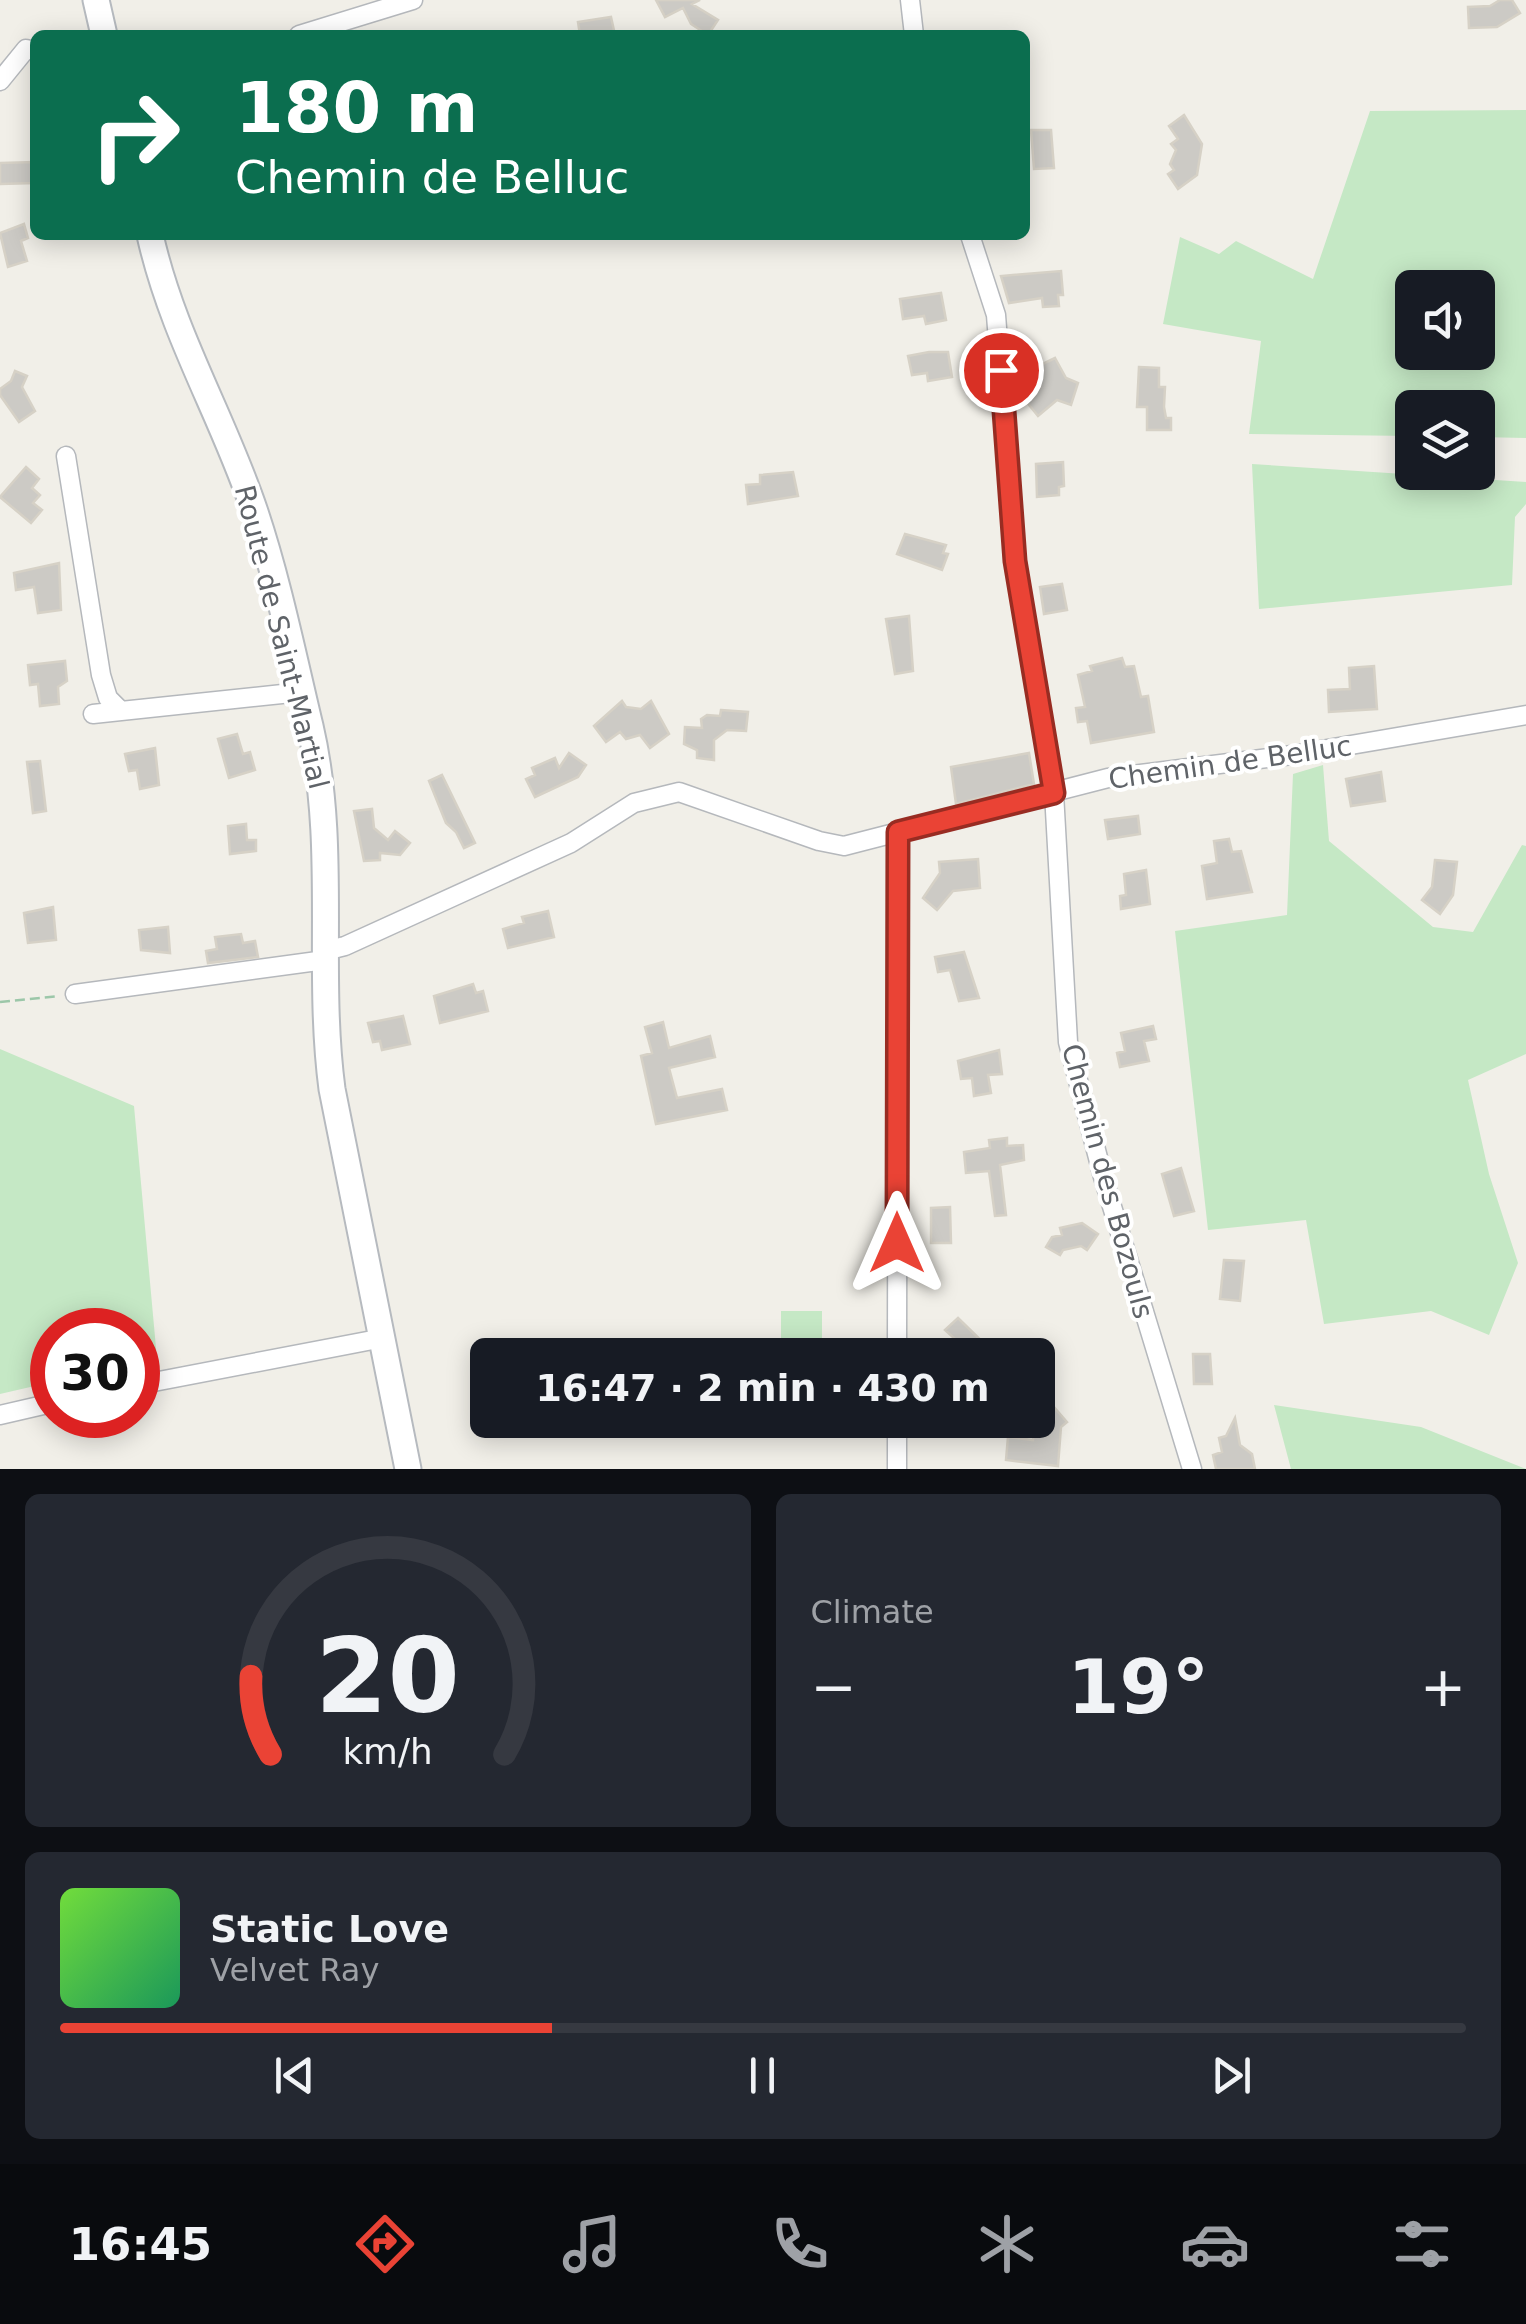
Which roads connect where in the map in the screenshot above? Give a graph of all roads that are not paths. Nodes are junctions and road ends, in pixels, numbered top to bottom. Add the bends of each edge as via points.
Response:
1 (96, 0) edge
2 (414, 0) edge
3 (910, 0) edge
4 (103, 30) edge
5 (315, 30) edge
6 (913, 30) edge
7 (30, 50) edge
8 (0, 81) edge
9 (151, 240) edge
10 (972, 240) edge
11 (66, 456) dead end
12 (302, 692) junction
13 (121, 711) junction
14 (93, 714) dead end
15 (1526, 714) edge
16 (1054, 793) junction
17 (898, 832) junction
18 (324, 956) junction
19 (75, 994) road end
20 (383, 1338) junction
21 (897, 1338) edge
22 (160, 1381) edge
23 (30, 1409) edge
24 (0, 1415) edge
25 (897, 1438) edge
26 (408, 1469) edge
27 (897, 1469) edge
28 (1192, 1469) edge

1 - 4 main road
2 - 5 street
3 - 6 street
7 - 8 street
9 - 12 main road, Route de Saint-Martial via 172,313 255,512
10 - 16 street, Chemin des Bozouls via 996,315 1015,561
11 - 13 street via 101,675 108,698
12 - 13 street
12 - 18 main road, Route de Saint-Martial via 325,813
13 - 14 street
15 - 16 street, Chemin de Belluc via 1108,778
16 - 17 street, Chemin de Belluc
16 - 28 street, Chemin des Bozouls via 1068,1042
17 - 18 street, Chemin de Belluc via 844,846 679,792 634,803 570,843
17 - 21 street
18 - 19 street, Chemin de Belluc
18 - 20 main road, Route de Saint-Martial via 332,1089
20 - 22 street
20 - 26 main road, Route de Saint-Martial
23 - 24 street
25 - 27 street

